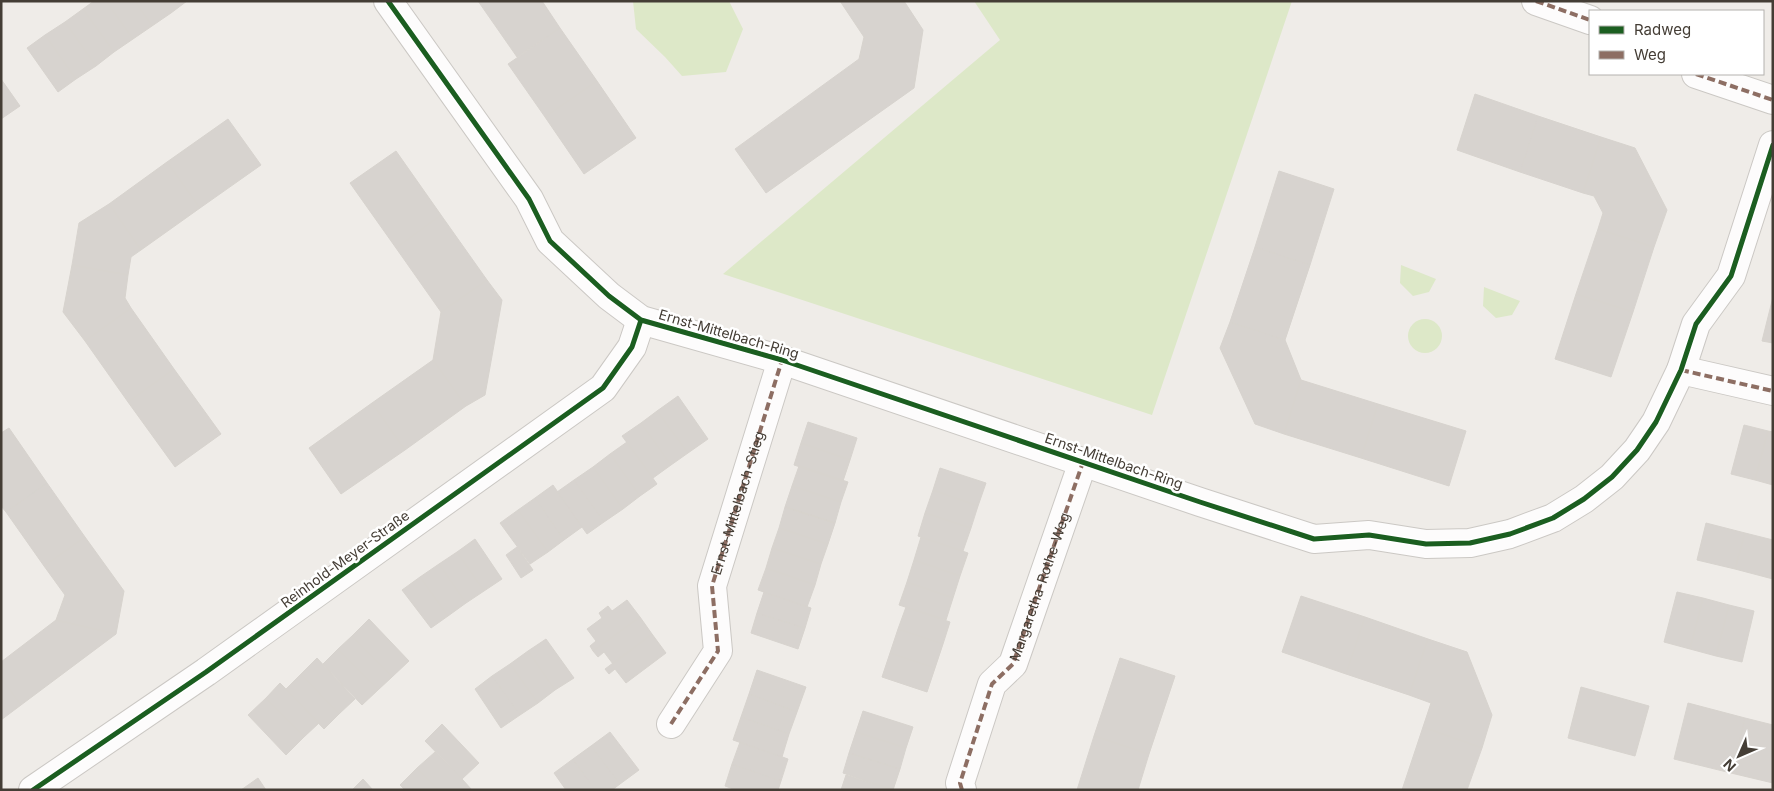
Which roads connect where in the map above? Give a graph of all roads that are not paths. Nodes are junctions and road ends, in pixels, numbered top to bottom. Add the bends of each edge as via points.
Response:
1 (388, 1) edge
2 (1536, 1) edge
3 (1589, 20) edge
4 (1699, 75) edge
5 (1773, 100) edge
6 (1773, 145) edge
7 (641, 320) junction
8 (782, 360) junction
9 (1681, 370) junction
10 (1773, 391) edge
11 (1083, 462) junction
12 (671, 724) dead end
13 (33, 790) edge
14 (962, 790) edge

1 - 7 street, Ernst-Mittelbach-Ring via 529,199 550,241 609,296
2 - 3 street
4 - 5 street
6 - 9 street, Ernst-Mittelbach-Ring via 1731,276 1696,324
7 - 8 street, Ernst-Mittelbach-Ring
7 - 13 street, Reinhold-Meyer-Straße via 632,347 603,388 206,672
8 - 11 street, Ernst-Mittelbach-Ring
8 - 12 street, Ernst-Mittelbach-Stieg via 712,586 718,651
9 - 10 street
9 - 11 street, Ernst-Mittelbach-Ring via 1656,422 1637,450 1612,477 1553,518 1510,534 1470,542 1426,544 1369,534 1314,539
11 - 14 street, Margaretha-Rothe-Weg via 1013,664 992,684 960,784

